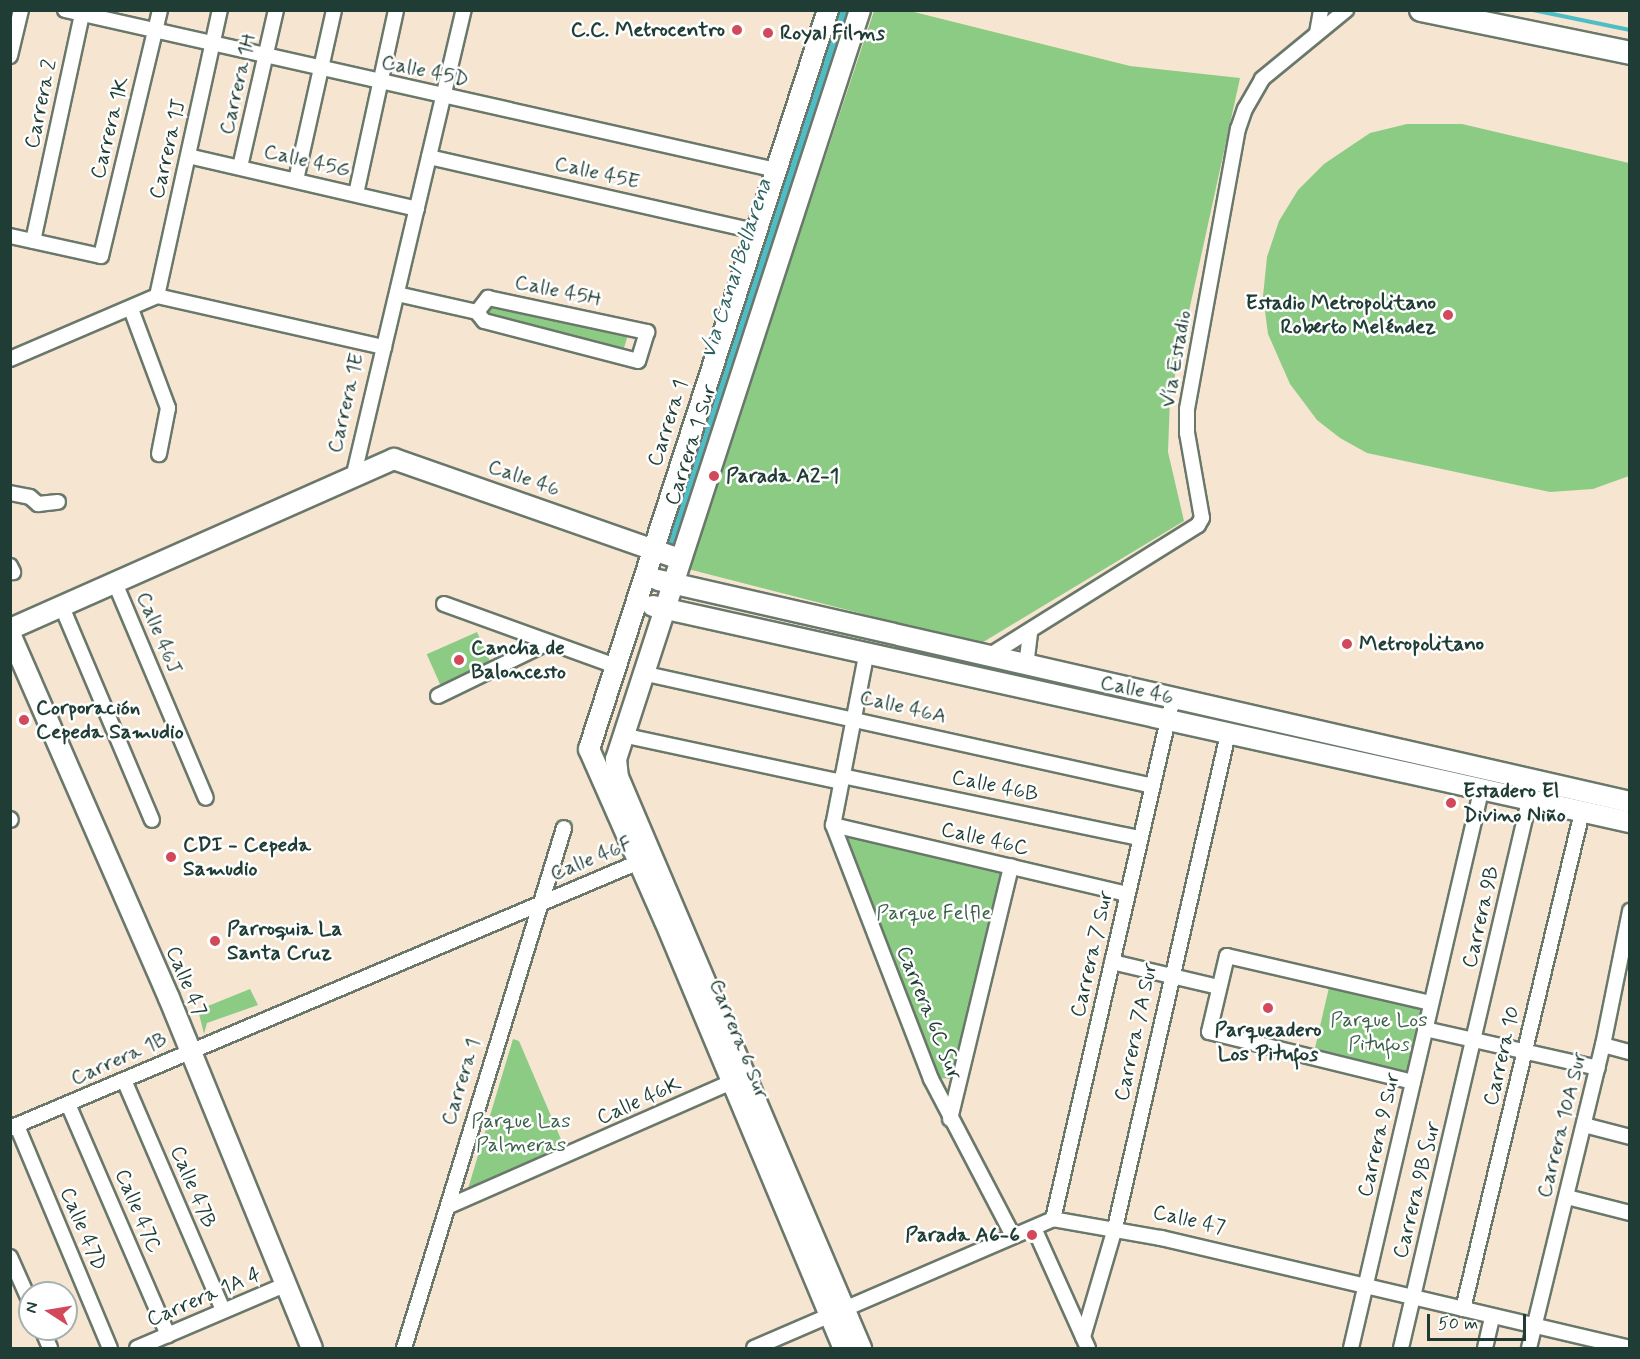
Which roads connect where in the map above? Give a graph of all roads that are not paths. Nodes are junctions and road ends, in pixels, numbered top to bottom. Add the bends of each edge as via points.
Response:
1 (21, 10) edge
2 (65, 10) edge
3 (160, 10) edge
4 (220, 10) edge
5 (276, 10) edge
6 (334, 10) edge
7 (396, 10) edge
8 (464, 10) edge
9 (828, 10) edge
10 (860, 10) edge
11 (1321, 10) edge
12 (1346, 10) edge
13 (1420, 10) edge
14 (83, 13) edge
15 (155, 32) junction
16 (1317, 33) junction
17 (212, 46) junction
18 (1629, 53) edge
19 (10, 56) edge
20 (265, 58) junction
21 (320, 70) junction
22 (380, 83) junction
23 (444, 96) junction
24 (188, 156) junction
25 (429, 157) junction
26 (240, 167) junction
27 (776, 170) junction
28 (296, 180) junction
29 (356, 194) junction
30 (417, 209) junction
31 (756, 231) junction
32 (10, 236) edge
33 (33, 241) junction
34 (397, 294) junction
35 (156, 296) junction
36 (131, 309) junction
37 (477, 312) junction
38 (384, 347) junction
39 (10, 359) edge
40 (159, 454) dead end
41 (353, 478) junction
42 (10, 494) edge
43 (58, 502) dead end
44 (652, 549) junction
45 (680, 559) junction
46 (643, 577) junction
47 (115, 583) junction
48 (671, 584) junction
49 (636, 601) junction
50 (444, 604) dead end
51 (62, 607) junction
52 (663, 608) junction
53 (10, 629) edge
54 (1030, 631) junction
55 (10, 634) edge
56 (549, 642) junction
57 (866, 656) junction
58 (987, 657) junction
59 (615, 666) junction
60 (1026, 666) junction
61 (642, 673) junction
62 (438, 696) dead end
63 (1173, 698) junction
64 (853, 718) junction
65 (1167, 721) junction
66 (1228, 734) junction
67 (622, 735) junction
68 (589, 749) joint
69 (616, 759) joint
70 (842, 779) junction
71 (1154, 786) junction
72 (1481, 791) junction
73 (206, 798) dead end
74 (1529, 801) junction
75 (1629, 802) edge
76 (1582, 812) junction
77 (152, 820) dead end
78 (1629, 822) edge
79 (833, 825) junction
80 (564, 828) dead end
81 (1140, 838) junction
82 (647, 859) junction
83 (1011, 866) junction
84 (1127, 894) junction
85 (543, 901) junction
86 (1629, 912) edge
87 (1112, 962) junction
88 (1170, 975) junction
89 (1622, 979) edge
90 (1220, 987) junction
91 (1431, 1003) junction
92 (1425, 1029) junction
93 (1475, 1042) junction
94 (1603, 1045) junction
95 (189, 1051) junction
96 (1629, 1052) edge
97 (1525, 1053) junction
98 (1598, 1068) junction
99 (739, 1079) junction
100 (124, 1080) junction
101 (1413, 1082) junction
102 (68, 1104) junction
103 (950, 1119) junction
104 (1584, 1125) junction
105 (13, 1126) edge
106 (1629, 1137) edge
107 (1567, 1197) junction
108 (449, 1206) junction
109 (1629, 1213) edge
110 (1053, 1219) junction
111 (1034, 1228) junction
112 (1115, 1228) junction
113 (1013, 1236) junction
114 (10, 1257) edge
115 (21, 1281) edge
116 (287, 1284) junction
117 (1366, 1285) junction
118 (1412, 1298) junction
119 (1463, 1309) junction
120 (224, 1310) junction
121 (836, 1311) junction
122 (1492, 1317) junction
123 (1535, 1327) junction
124 (168, 1335) junction
125 (1085, 1343) edge
126 (1611, 1346) edge
127 (308, 1347) edge
128 (110, 1348) edge
129 (137, 1348) edge
130 (404, 1348) edge
131 (754, 1348) edge
132 (844, 1348) edge
133 (861, 1348) edge
134 (1351, 1348) edge
135 (1401, 1348) edge
136 (1485, 1348) edge
137 (1530, 1348) edge
138 (1629, 1348) edge

1 - 19 street
2 - 14 street, Calle 45D
3 - 15 street, Carrera 1K
4 - 17 street, Carrera 1J
5 - 20 street, Carrera 1H
6 - 21 street
7 - 22 street
8 - 23 street, Carrera 1E
9 - 27 street, Carrera 1
10 - 45 street, Carrera 1 Sur
11 - 16 street
12 - 16 street, Vía Estadio
13 - 18 main road
14 - 15 street, Calle 45D
14 - 33 street, Carrera 2
15 - 17 street, Calle 45D
15 - 33 street, Carrera 1K via 101,256
16 - 54 street, Vía Estadio via 1262,79 1238,129 1187,409 1187,433 1202,518 1194,531
17 - 20 street, Calle 45D
17 - 24 street, Carrera 1J
20 - 21 street, Calle 45D
20 - 26 street, Carrera 1H
21 - 22 street, Calle 45D
21 - 28 street
22 - 23 street, Calle 45D
22 - 29 street
23 - 25 street, Carrera 1E
23 - 27 street, Calle 45D
24 - 26 street, Calle 45G
24 - 35 street, Carrera 1J
25 - 30 street, Carrera 1E
25 - 31 street, Calle 45E
26 - 28 street, Calle 45G
27 - 31 street, Carrera 1
28 - 29 street, Calle 45G
29 - 30 street, Calle 45G
30 - 34 street, Carrera 1E
31 - 44 street, Carrera 1
32 - 33 street
34 - 37 street
34 - 38 street, Carrera 1E
35 - 36 street
35 - 38 street
36 - 39 street
36 - 40 street via 168,408
37 - 37 street, Calle 45H via 484,321 638,361 647,332 488,298
38 - 41 street, Carrera 1E
41 - 44 street, Calle 46 via 394,459
41 - 47 street, Carrera 1E
42 - 43 street via 30,497 38,504
44 - 45 street, Calle 46
44 - 46 street, Carrera 1
45 - 48 street, Carrera 1 Sur
46 - 48 street, Calle 46
46 - 49 street, Carrera 1
47 - 51 street, Carrera 1E
47 - 73 street, Calle 46J
48 - 52 street, Carrera 1 Sur
48 - 58 street, Calle 46
49 - 52 street, Calle 46
49 - 59 street, Carrera 1
50 - 56 street
51 - 53 street, Carrera 1E
51 - 77 street
52 - 57 street, Calle 46
52 - 61 street, Carrera 1 Sur
54 - 58 street, Vía Estadio
54 - 60 street
55 - 95 street, Calle 47
56 - 59 street
56 - 62 street
57 - 64 street
57 - 65 street, Calle 46
58 - 60 street, Calle 46
59 - 68 street, Carrera 1
60 - 63 street, Calle 46
61 - 64 street, Calle 46A
61 - 67 street, Carrera 1 Sur
63 - 65 street, Carrera 7 Sur
63 - 75 street, Calle 46
64 - 70 street
64 - 71 street, Calle 46A
65 - 66 street, Calle 46
65 - 71 street, Carrera 7 Sur
66 - 72 street, Calle 46
66 - 88 street, Carrera 7A Sur
67 - 69 street, Carrera 1 Sur
67 - 70 street, Calle 46B
68 - 82 street, Carrera 6 Sur
69 - 82 street, Carrera 6 Sur via 618,777
70 - 79 street
70 - 81 street, Calle 46B
71 - 81 street, Carrera 7 Sur
72 - 74 street, Calle 46
72 - 91 street, Carrera 9 Sur
74 - 76 street, Calle 46
74 - 93 street, Carrera 9B
76 - 78 street, Calle 46
76 - 97 street, Carrera 10
79 - 83 street, Calle 46C
79 - 103 street, Carrera 6C Sur
80 - 85 street, Carrera 1
81 - 84 street, Carrera 7 Sur
82 - 85 street, Calle 46F
82 - 99 street, Carrera 6 Sur
83 - 84 street, Calle 46C
83 - 103 street
84 - 87 street, Carrera 7 Sur
85 - 95 street, Carrera 1B
85 - 108 street, Carrera 1
86 - 89 street, Carrera 10A Sur
87 - 88 street
87 - 110 street, Carrera 7 Sur
88 - 90 street
88 - 112 street, Carrera 7A Sur
89 - 94 street, Carrera 10A Sur
90 - 91 street via 1227,956
90 - 101 street via 1209,1032
91 - 92 street, Carrera 9 Sur
92 - 93 street
92 - 101 street, Carrera 9 Sur
93 - 97 street
93 - 118 street, Carrera 9B Sur
94 - 96 street
94 - 98 street, Carrera 10A Sur
95 - 100 street, Carrera 1B
95 - 116 street, Calle 47
97 - 98 street
97 - 119 street, Carrera 10
98 - 104 street, Carrera 10A Sur
99 - 108 street, Calle 46K
99 - 121 street, Carrera 6 Sur
100 - 102 street, Carrera 1B
100 - 120 street, Calle 47B
101 - 117 street, Carrera 9 Sur
102 - 105 street, Carrera 1B
102 - 124 street, Calle 47C
103 - 113 street, Carrera 6C Sur
104 - 106 street
104 - 107 street, Carrera 10A Sur
105 - 128 street, Calle 47D
107 - 109 street
107 - 123 street, Carrera 10A Sur
108 - 130 street, Carrera 1
110 - 111 street
110 - 112 street, Calle 47
111 - 113 street
111 - 125 street
112 - 117 street, Calle 47
112 - 125 street, Carrera 7A Sur
113 - 121 street
114 - 115 street
116 - 120 street, Carrera 1A 4
116 - 127 street, Calle 47
117 - 118 street, Calle 47
117 - 134 street, Carrera 9 Sur
118 - 119 street, Calle 47
118 - 135 street, Carrera 9B Sur
119 - 122 street, Calle 47
120 - 124 street, Carrera 1A 4
121 - 131 street
121 - 132 street, Carrera 6 Sur
121 - 133 street, Carrera 6 Sur
122 - 123 street, Calle 47
122 - 136 street
123 - 126 street, Calle 47
123 - 137 street, Carrera 10A Sur
124 - 129 street, Carrera 1A 4
126 - 138 street, Calle 47

